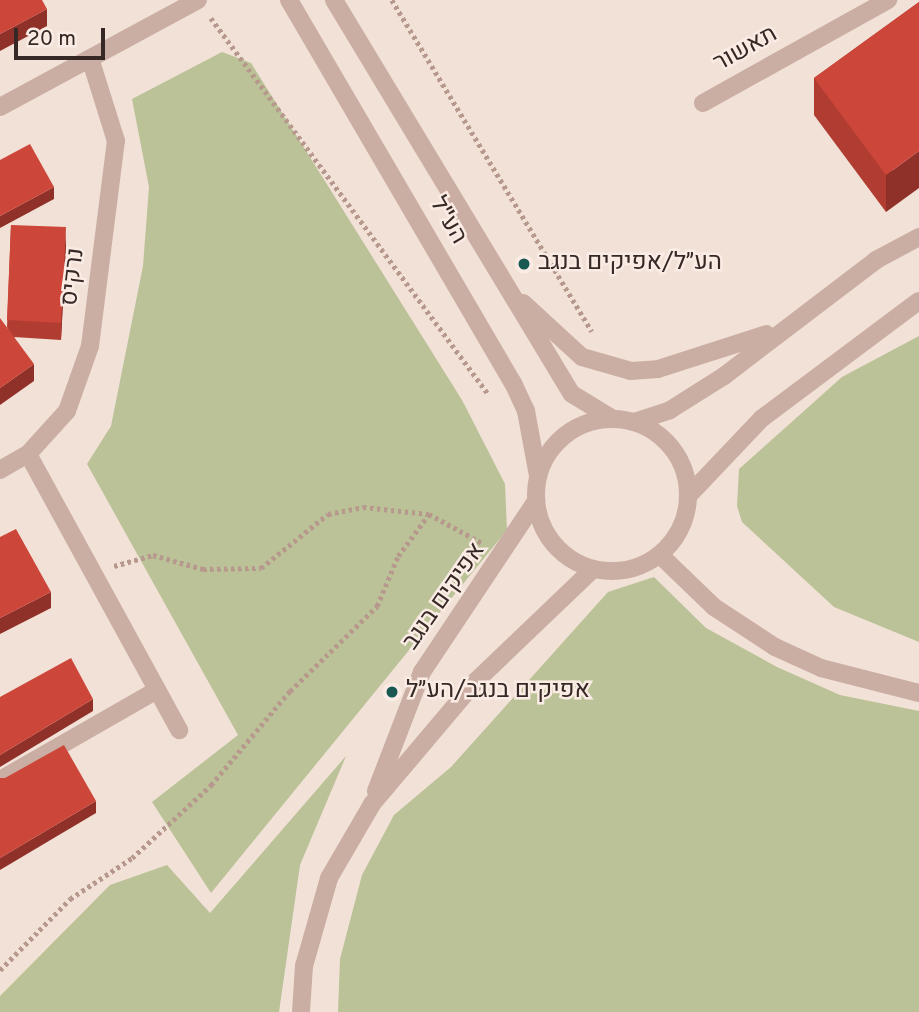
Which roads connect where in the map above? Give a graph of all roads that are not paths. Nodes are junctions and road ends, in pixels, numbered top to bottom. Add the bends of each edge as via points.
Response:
1 (289, 0) edge
2 (334, 0) edge
3 (888, 0) edge
4 (202, 6) edge
5 (91, 61) junction
6 (703, 103) dead end
7 (0, 107) edge
8 (919, 237) edge
9 (503, 284) junction
10 (919, 301) edge
11 (776, 331) junction
12 (613, 419) junction
13 (634, 422) junction
14 (27, 454) junction
15 (0, 470) edge
16 (538, 476) junction
17 (689, 495) junction
18 (536, 501) junction
19 (660, 555) junction
20 (593, 569) junction
21 (157, 690) junction
22 (919, 693) edge
23 (179, 730) dead end
24 (0, 780) edge
25 (372, 804) junction
26 (301, 1012) edge

1 - 16 street, הע"ל via 513,383 526,411
2 - 9 street, הע"ל
3 - 6 street, תאשור
4 - 5 street
5 - 7 street
5 - 14 street, נרקיס via 116,141 90,346 67,411
8 - 11 street
9 - 11 street via 582,357 631,371 658,369
9 - 12 street, הע"ל via 572,394
10 - 17 street via 761,419
11 - 13 street via 692,397
12 - 13 street
12 - 16 street via 565,435
13 - 17 street via 673,449
14 - 15 street, נרקיס
14 - 21 street
16 - 18 street
17 - 19 street via 686,517
18 - 20 street via 553,544
18 - 25 street, אפיקים בנגב via 504,556 422,672
19 - 20 street via 617,571
19 - 22 street via 714,607 775,647 821,668
20 - 25 street, אפיקים בנגב via 476,681
21 - 23 street
21 - 24 street
25 - 26 street, אפיקים בנגב via 329,878 304,966

